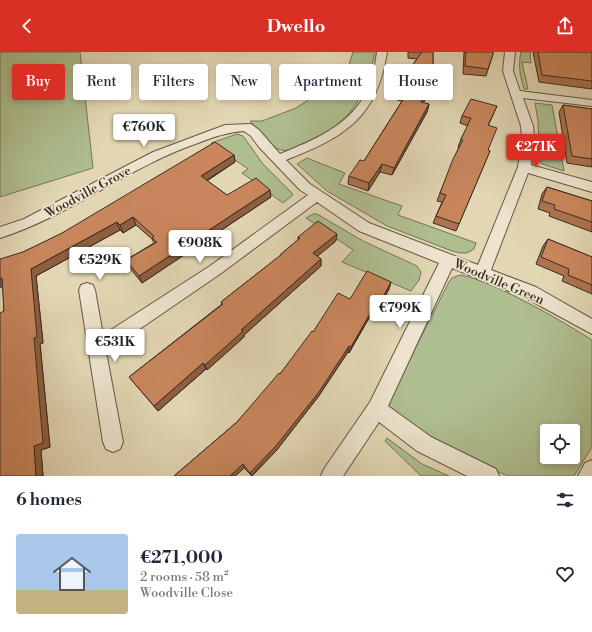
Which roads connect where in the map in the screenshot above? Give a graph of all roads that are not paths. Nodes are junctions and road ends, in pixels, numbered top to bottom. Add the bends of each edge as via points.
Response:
1 (382, 52) edge
2 (510, 52) edge
3 (517, 94) junction
4 (592, 103) edge
5 (278, 159) junction
6 (524, 167) junction
7 (592, 188) edge
8 (316, 196) junction
9 (0, 233) edge
10 (448, 260) junction
11 (482, 274) junction
12 (87, 290) dead end
13 (592, 327) edge
14 (98, 349) junction
15 (377, 409) junction
16 (113, 442) dead end
17 (592, 470) edge
18 (331, 476) edge
19 (489, 476) edge
20 (588, 476) edge

1 - 5 street via 374,86 366,103 352,120 326,139
2 - 3 street via 508,71
3 - 4 street
3 - 6 street via 527,126
5 - 8 street, Woodville Grove
5 - 9 street, Woodville Grove via 251,129 240,126 229,128 158,155 29,223
6 - 7 street
6 - 11 street
8 - 10 street, Woodville Green via 364,227
8 - 14 street via 215,270
10 - 11 street, Woodville Green
10 - 15 street
11 - 13 street, Woodville Green via 530,292
12 - 14 street
14 - 16 street
15 - 18 street
15 - 19 street via 424,444
17 - 20 street

